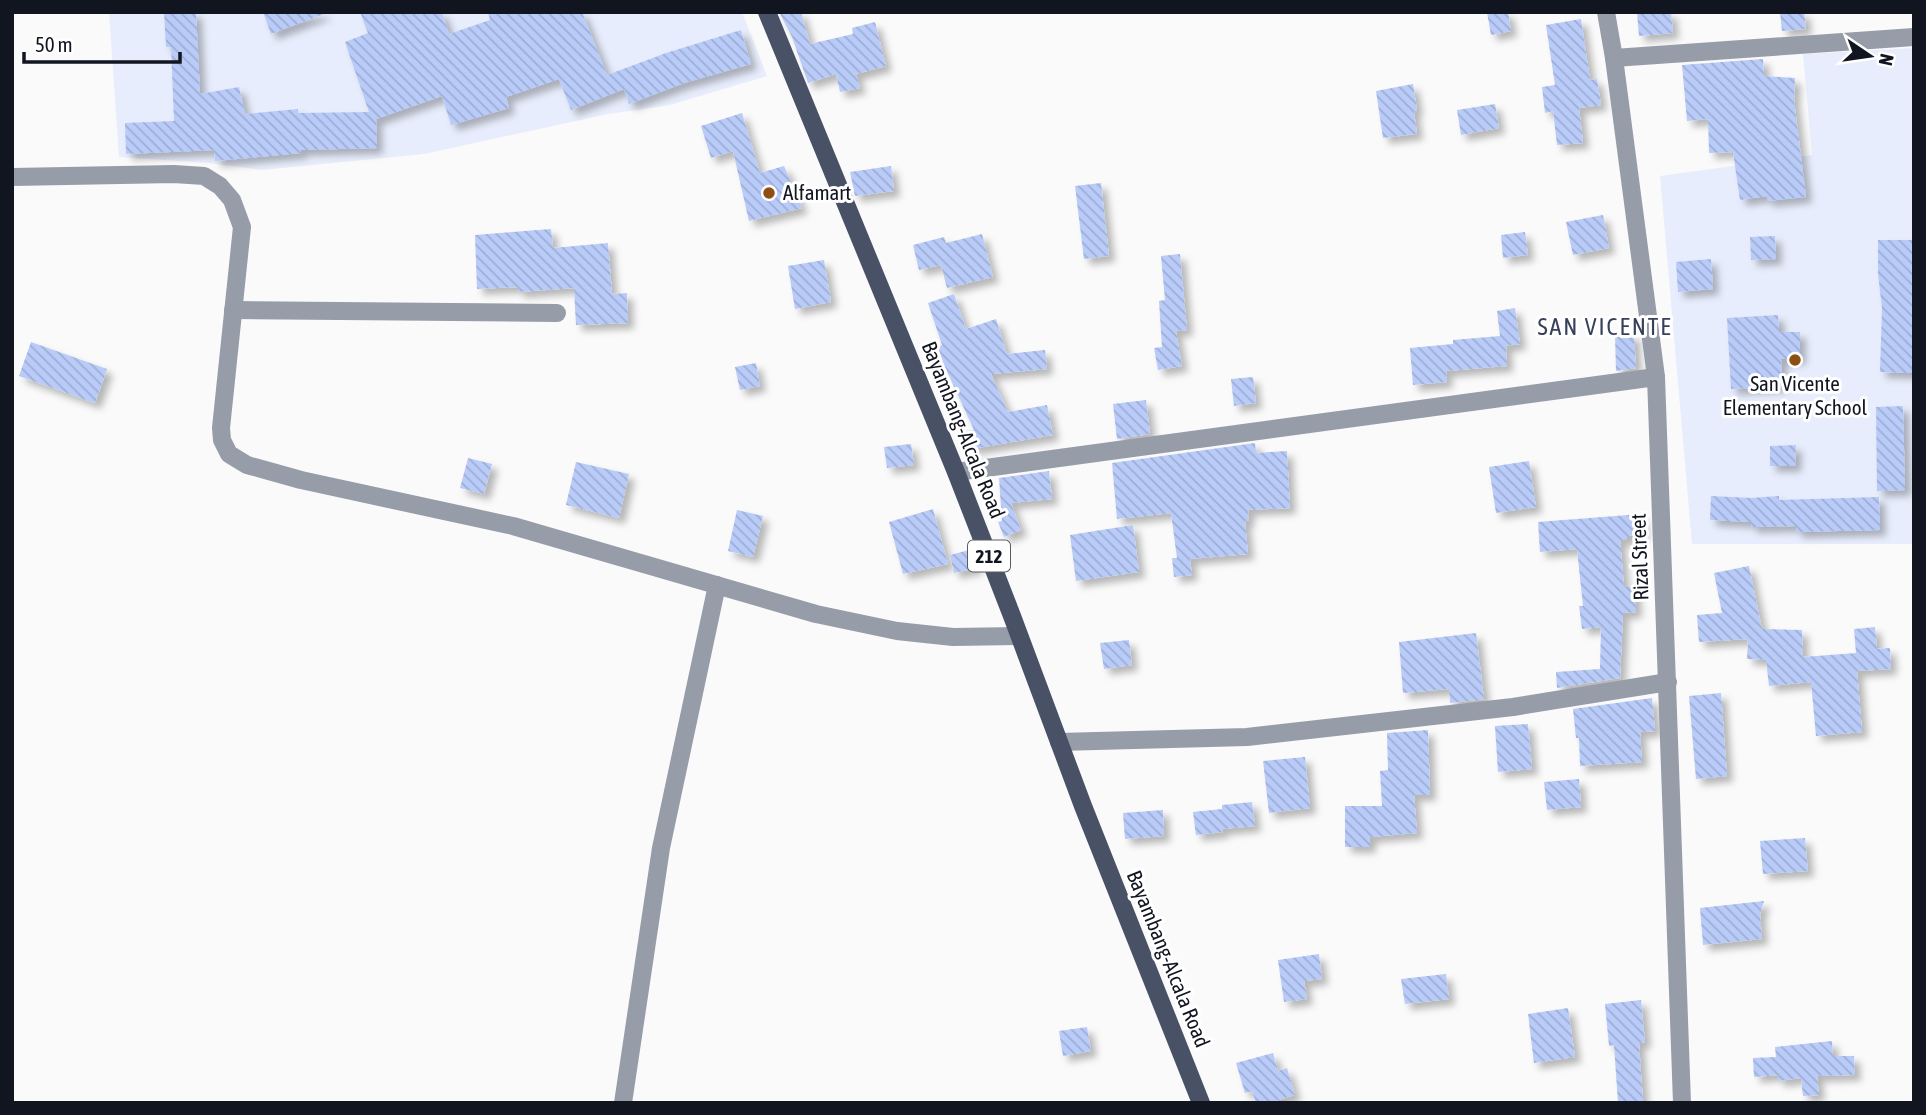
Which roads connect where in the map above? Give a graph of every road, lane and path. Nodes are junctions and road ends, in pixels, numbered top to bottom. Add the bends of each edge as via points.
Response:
1 (767, 12) edge
2 (1606, 12) edge
3 (1914, 37) edge
4 (1614, 58) junction
5 (12, 177) edge
6 (233, 310) junction
7 (557, 313) dead end
8 (1656, 377) junction
9 (956, 471) junction
10 (717, 585) junction
11 (1018, 636) junction
12 (1668, 682) junction
13 (1059, 742) junction
14 (623, 1103) edge
15 (1201, 1103) edge
16 (1682, 1103) edge

1 - 9 main road, Bayambang-Alcala Road / 212
2 - 4 street, Rizal Street
3 - 4 street
4 - 8 street, Rizal Street
5 - 6 street via 204,176 232,200 242,227
6 - 7 street
6 - 10 street via 222,440 229,454 247,465 513,526
8 - 9 street
8 - 12 street, Rizal Street
9 - 11 main road, Bayambang-Alcala Road / 212
10 - 11 street via 816,614 897,631 953,637
10 - 14 street via 660,848
11 - 13 main road, Bayambang-Alcala Road / 212
12 - 13 street via 1513,707 1247,737
12 - 16 street, Rizal Street
13 - 15 main road, Bayambang-Alcala Road / 212

